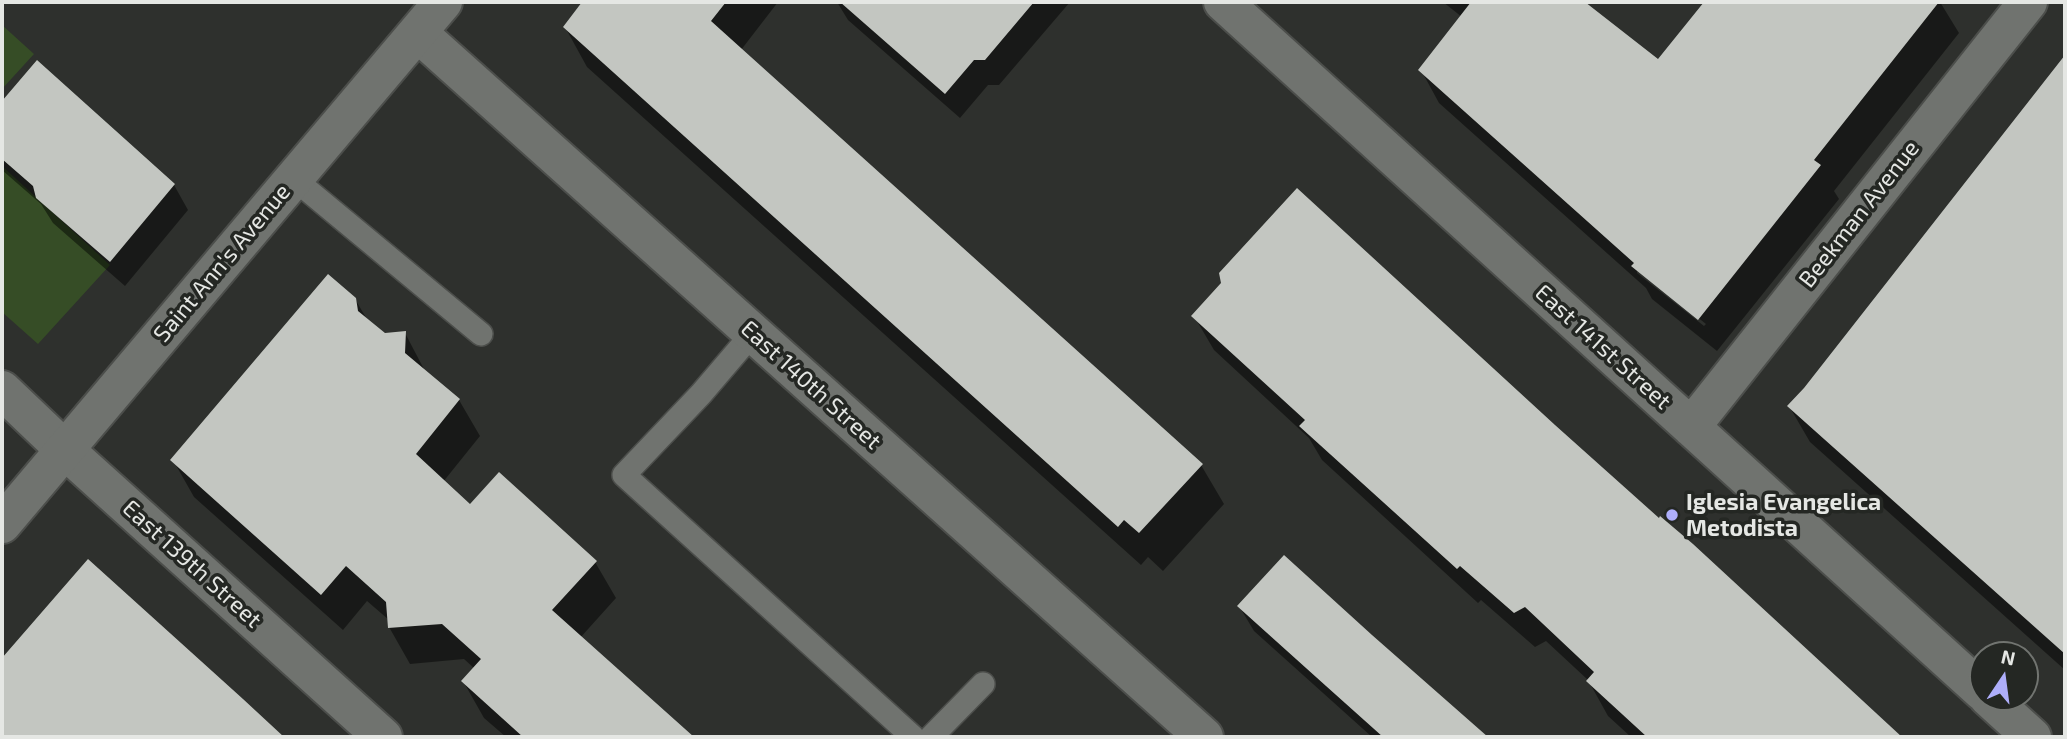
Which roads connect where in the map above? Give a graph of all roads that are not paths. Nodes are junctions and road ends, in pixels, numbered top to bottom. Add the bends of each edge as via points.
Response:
1 (443, 2) edge
2 (1223, 2) edge
3 (2028, 2) edge
4 (418, 33) junction
5 (293, 178) junction
6 (753, 333) junction
7 (481, 334) dead end
8 (2, 390) edge
9 (1691, 427) junction
10 (65, 450) junction
11 (2, 524) edge
12 (1969, 679) edge
13 (983, 684) dead end
14 (2003, 711) edge
15 (383, 737) edge
16 (913, 737) edge
17 (931, 737) edge
18 (1204, 737) edge
19 (2032, 737) edge

1 - 4 street, Saint Ann's Avenue
2 - 9 street, East 141st Street
3 - 9 street, Beekman Avenue
4 - 5 street, Saint Ann's Avenue
4 - 6 street, East 140th Street
5 - 7 lane
5 - 10 street, Saint Ann's Avenue
6 - 16 lane via 624,475
6 - 18 street, East 140th Street
8 - 10 street, East 139th Street
9 - 12 street, East 141st Street
10 - 11 street, Saint Ann's Avenue
10 - 15 street, East 139th Street
13 - 17 lane
14 - 19 street

